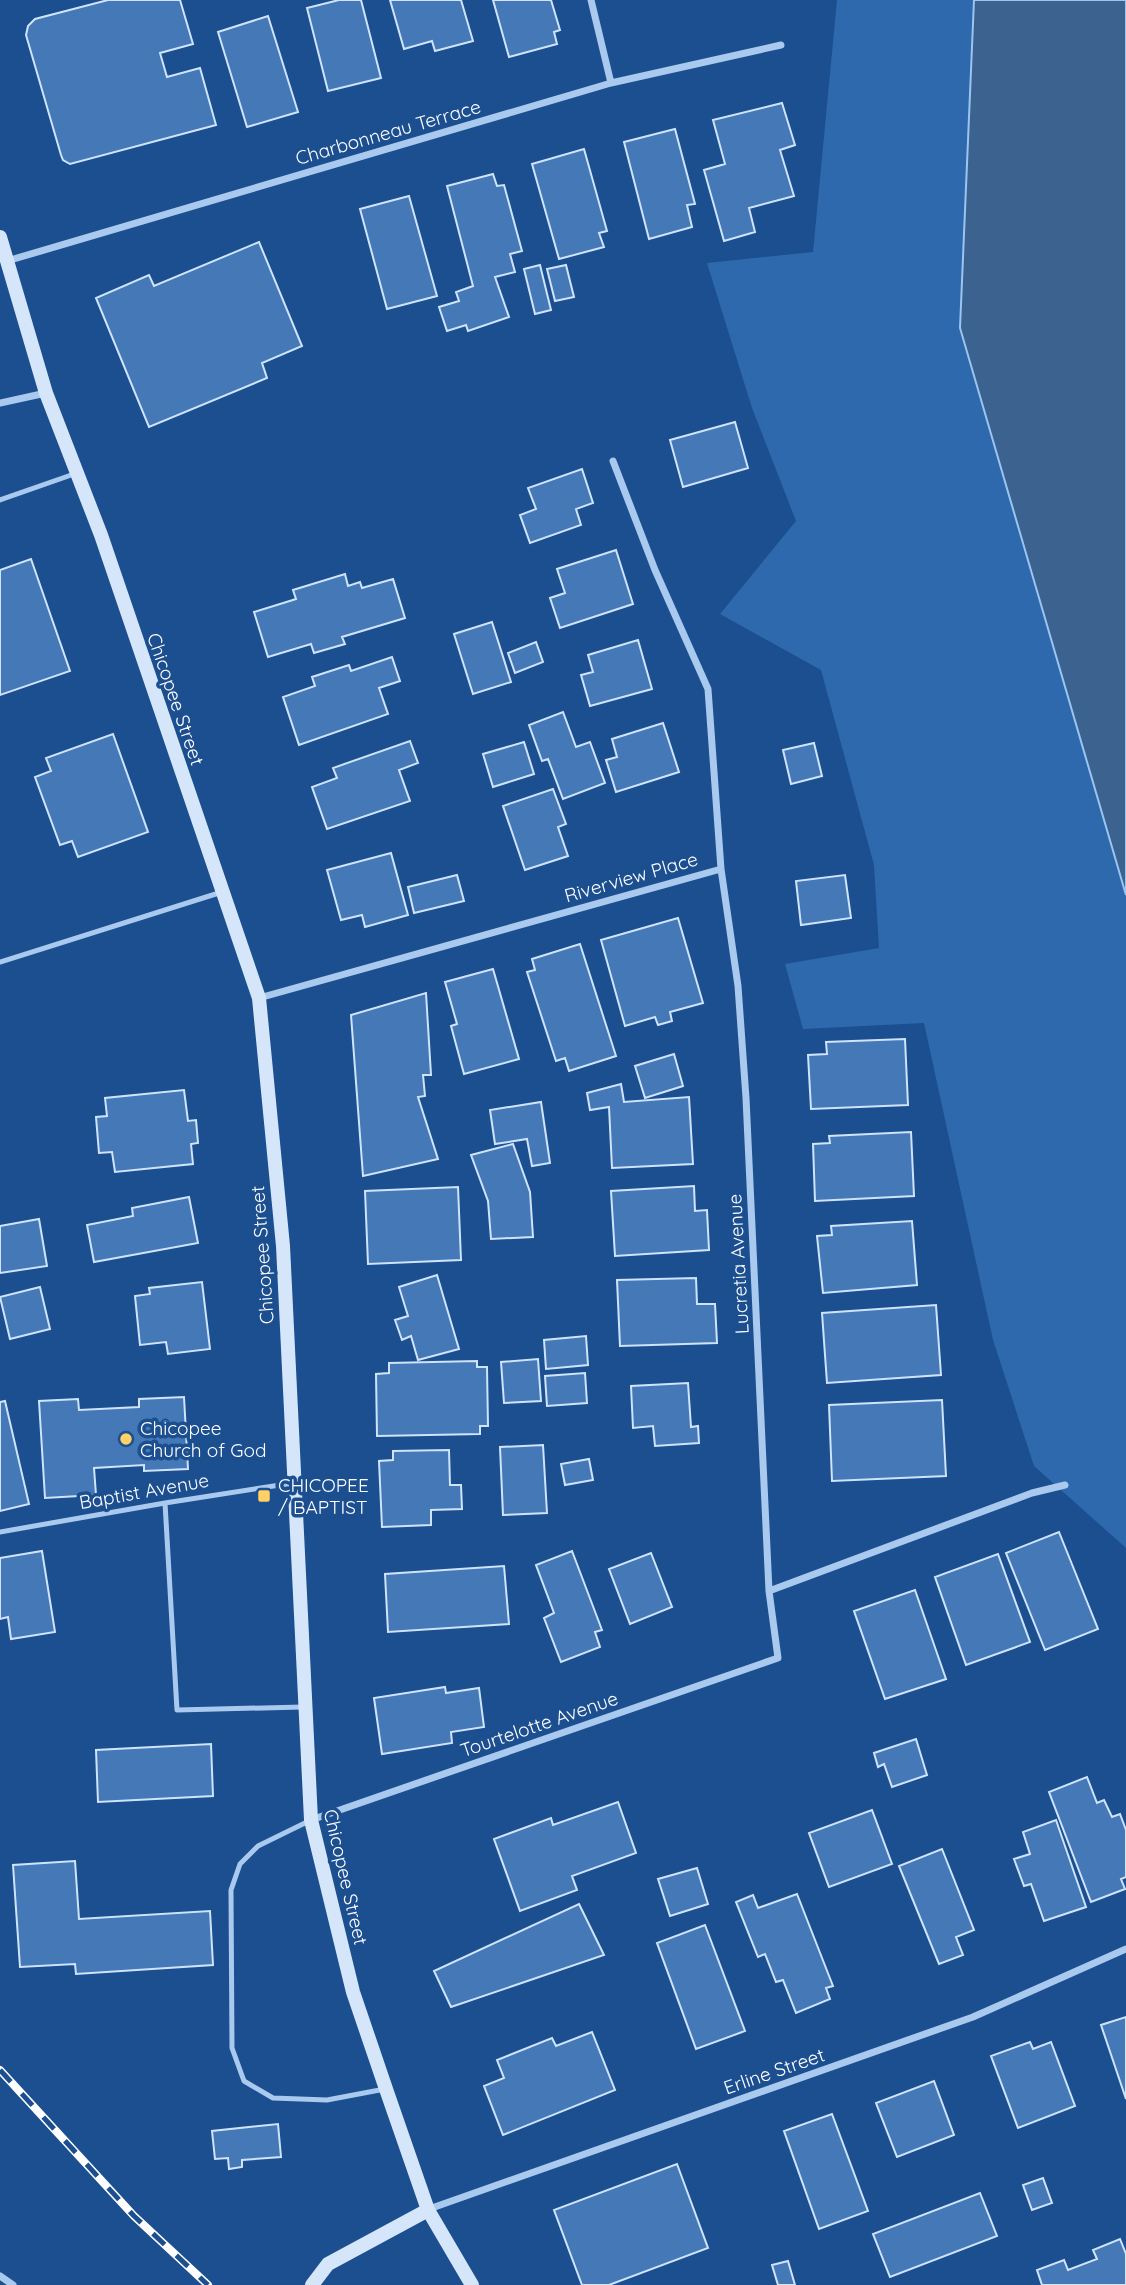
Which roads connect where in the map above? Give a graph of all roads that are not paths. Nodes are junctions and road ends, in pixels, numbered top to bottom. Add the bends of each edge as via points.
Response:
1 (591, 0) edge
2 (782, 45) dead end
3 (611, 83) junction
4 (0, 237) edge
5 (7, 261) junction
6 (46, 393) junction
7 (0, 403) edge
8 (613, 461) dead end
9 (77, 473) junction
10 (0, 500) edge
11 (721, 869) junction
12 (222, 892) junction
13 (0, 962) edge
14 (259, 998) junction
15 (293, 1483) junction
16 (1065, 1485) dead end
17 (165, 1503) junction
18 (0, 1532) edge
19 (769, 1591) junction
20 (778, 1658) joint
21 (305, 1707) junction
22 (311, 1820) junction
23 (1126, 1949) edge
24 (386, 2089) junction
25 (428, 2210) junction
26 (0, 2276) edge
27 (13, 2285) edge
28 (312, 2285) edge
29 (472, 2285) edge

1 - 3 street
2 - 3 street, Charbonneau Terrace
3 - 5 street, Charbonneau Terrace
4 - 5 main road, Chicopee Street
5 - 6 main road, Chicopee Street
6 - 7 street
6 - 9 main road, Chicopee Street
8 - 11 street, Riverview Place via 708,690
9 - 10 lane
9 - 12 main road, Chicopee Street
11 - 14 street, Riverview Place
11 - 19 street, Lucretia Avenue via 738,986 746,1098
12 - 13 lane
12 - 14 main road, Chicopee Street
14 - 15 main road, Chicopee Street via 283,1246
15 - 17 lane, Baptist Avenue
15 - 21 main road, Chicopee Street
16 - 19 street via 1032,1493
17 - 18 lane, Baptist Avenue
17 - 21 lane via 177,1710
19 - 20 street, Lucretia Avenue
20 - 22 street, Tourtelotte Avenue
21 - 22 main road, Chicopee Street
22 - 24 main road, Chicopee Street via 353,1992
22 - 24 lane via 258,1846 240,1864 230,1890 232,2048 244,2081 273,2098 327,2100
23 - 25 street, Erline Street via 973,2017
24 - 25 main road, Chicopee Street
25 - 28 main road via 328,2264
25 - 29 main road, Chicopee Street
26 - 27 street

